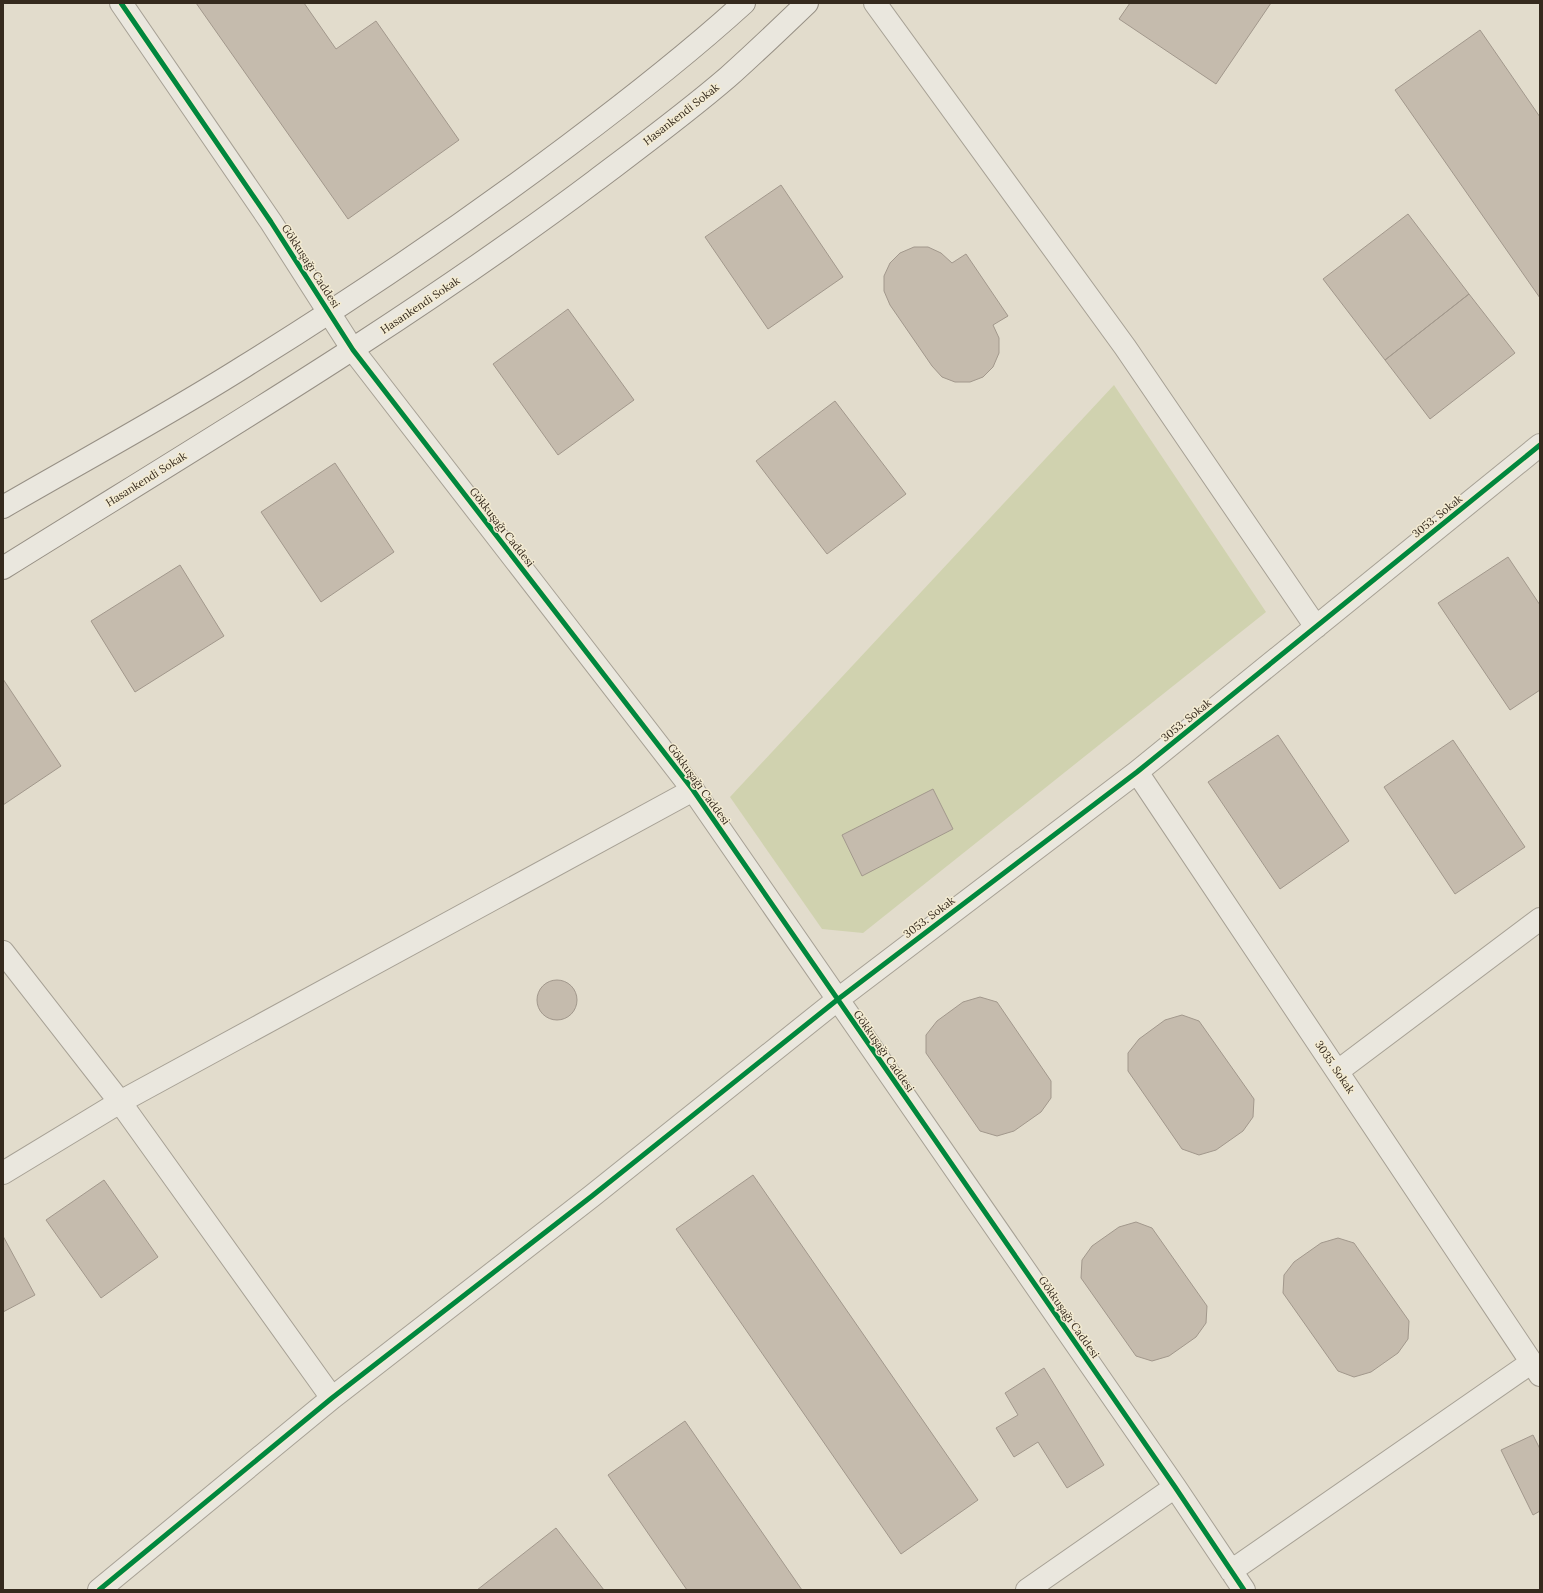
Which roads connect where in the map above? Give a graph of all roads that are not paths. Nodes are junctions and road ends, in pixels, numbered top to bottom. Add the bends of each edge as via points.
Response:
1 (121, 3) edge
2 (744, 3) edge
3 (807, 3) edge
4 (875, 3) edge
5 (330, 313) junction
6 (353, 350) junction
7 (1539, 448) edge
8 (3, 507) edge
9 (3, 568) edge
10 (1316, 627) junction
11 (1137, 772) junction
12 (693, 790) junction
13 (1540, 919) edge
14 (3, 952) edge
15 (836, 1000) junction
16 (1338, 1071) junction
17 (120, 1102) junction
18 (3, 1173) edge
19 (1536, 1368) edge
20 (332, 1398) junction
21 (1174, 1487) junction
22 (1231, 1571) junction
23 (99, 1590) edge
24 (1027, 1590) edge
25 (1244, 1590) edge

1 - 5 street, Gökkuşağı Caddesi
2 - 5 street via 692,49 551,158 461,224
3 - 6 street, Hasankendi Sokak via 728,77 607,172 486,260
4 - 10 street via 1125,347
5 - 6 street, Gökkuşağı Caddesi
5 - 8 street via 192,398
6 - 9 street, Hasankendi Sokak
6 - 12 street, Gökkuşağı Caddesi
7 - 10 street, 3053. Sokak
10 - 11 street, 3053. Sokak
11 - 15 street, 3053. Sokak
11 - 16 street, 3035. Sokak
12 - 15 street, Gökkuşağı Caddesi
12 - 17 street
13 - 16 street
14 - 17 street
15 - 20 street, 3053. Sokak via 586,1201
15 - 21 street, Gökkuşağı Caddesi
16 - 19 street, 3035. Sokak
17 - 18 street
17 - 20 street
19 - 22 street
20 - 23 street, 3053. Sokak
21 - 22 street, Gökkuşağı Caddesi
21 - 24 street
22 - 25 street, Gökkuşağı Caddesi

